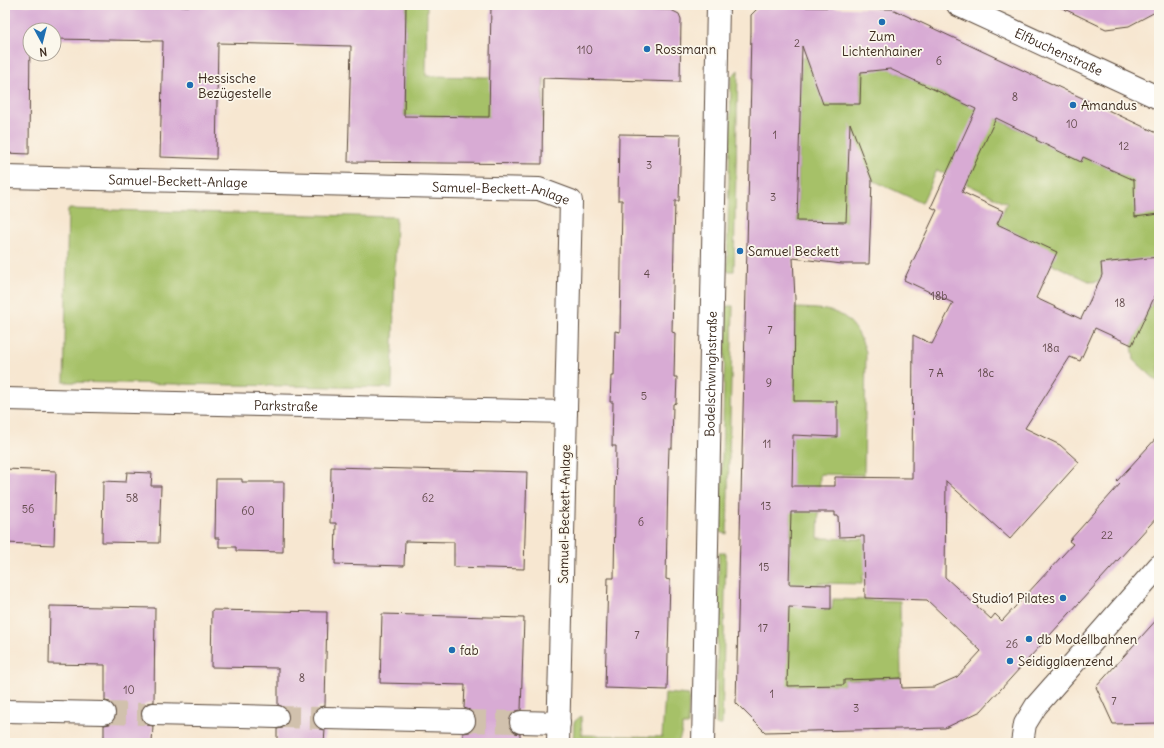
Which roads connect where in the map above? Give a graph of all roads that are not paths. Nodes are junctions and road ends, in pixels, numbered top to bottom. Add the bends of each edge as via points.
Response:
1 (718, 5) edge
2 (958, 5) edge
3 (1159, 98) edge
4 (5, 177) edge
5 (5, 399) edge
6 (566, 412) junction
7 (1159, 566) edge
8 (5, 711) edge
9 (104, 713) tunnel mouth
10 (153, 714) tunnel mouth
11 (277, 717) tunnel mouth
12 (325, 718) tunnel mouth
13 (464, 721) tunnel mouth
14 (521, 722) tunnel mouth
15 (559, 733) edge
16 (702, 743) edge
17 (1022, 743) edge

1 - 16 street, Bodelschwinghstraße
2 - 3 street, Elfbuchenstraße
4 - 6 street, Samuel-Beckett-Anlage via 539,189 571,201
5 - 6 street, Parkstraße
6 - 15 street, Samuel-Beckett-Anlage
7 - 17 street via 1036,706 1025,724
8 - 9 street
10 - 11 street
12 - 13 street
14 - 15 street, Samuel-Beckett-Anlage

